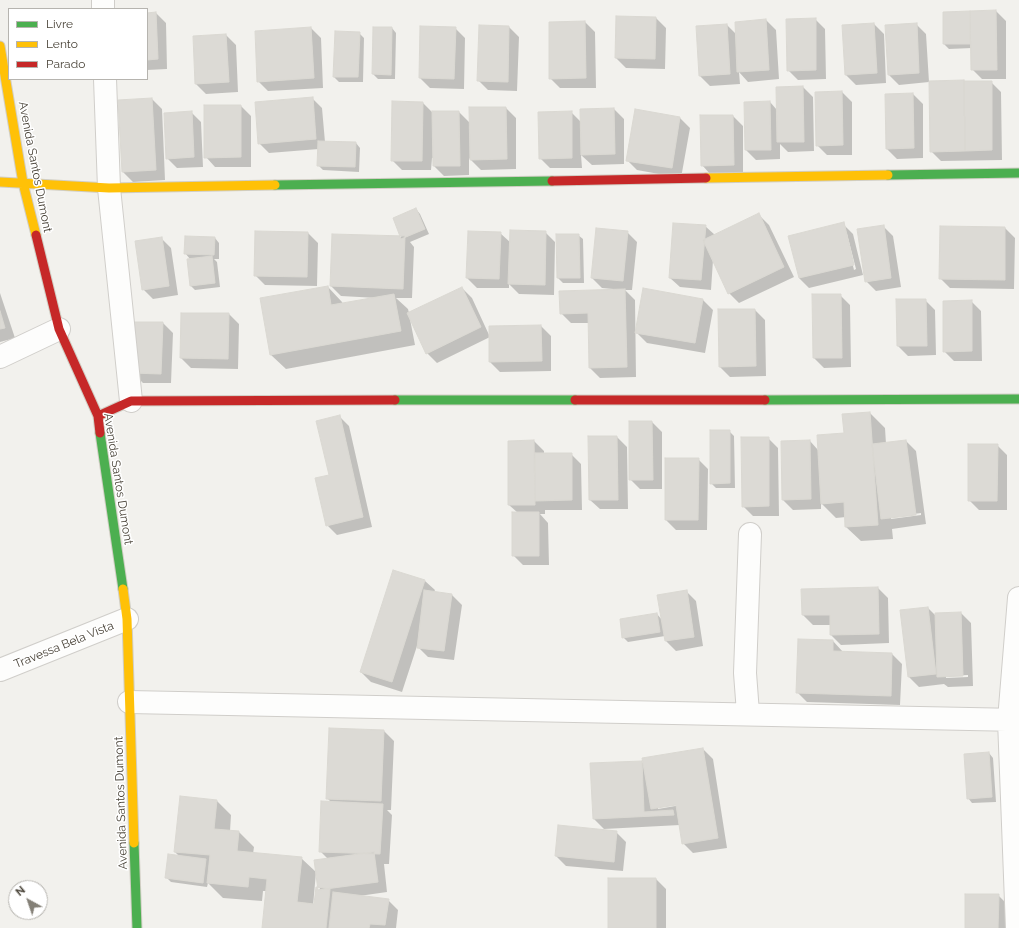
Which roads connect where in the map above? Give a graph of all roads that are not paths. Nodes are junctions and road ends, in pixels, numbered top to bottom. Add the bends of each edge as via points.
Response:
1 (0, 46) edge
2 (106, 80) edge
3 (1019, 172) edge
4 (0, 182) edge
5 (23, 183) junction
6 (109, 188) junction
7 (59, 329) junction
8 (0, 357) edge
9 (1019, 399) edge
10 (131, 401) junction
11 (98, 416) junction
12 (750, 534) dead end
13 (1019, 598) edge
14 (127, 619) junction
15 (0, 670) edge
16 (129, 702) junction
17 (748, 713) junction
18 (1014, 720) edge
19 (137, 928) edge
20 (1017, 928) edge

1 - 5 street, Avenida Santos Dumont
2 - 6 street
3 - 6 street
4 - 5 street
5 - 6 street
5 - 7 street, Avenida Santos Dumont
6 - 10 street
7 - 8 street
7 - 11 street, Avenida Santos Dumont
9 - 10 street
10 - 11 street
11 - 14 street, Avenida Santos Dumont
12 - 17 street via 746,673
13 - 18 street
14 - 15 street, Travessa Bela Vista
14 - 16 street, Avenida Santos Dumont
16 - 17 street
16 - 19 street, Avenida Santos Dumont
17 - 18 street
18 - 20 street

